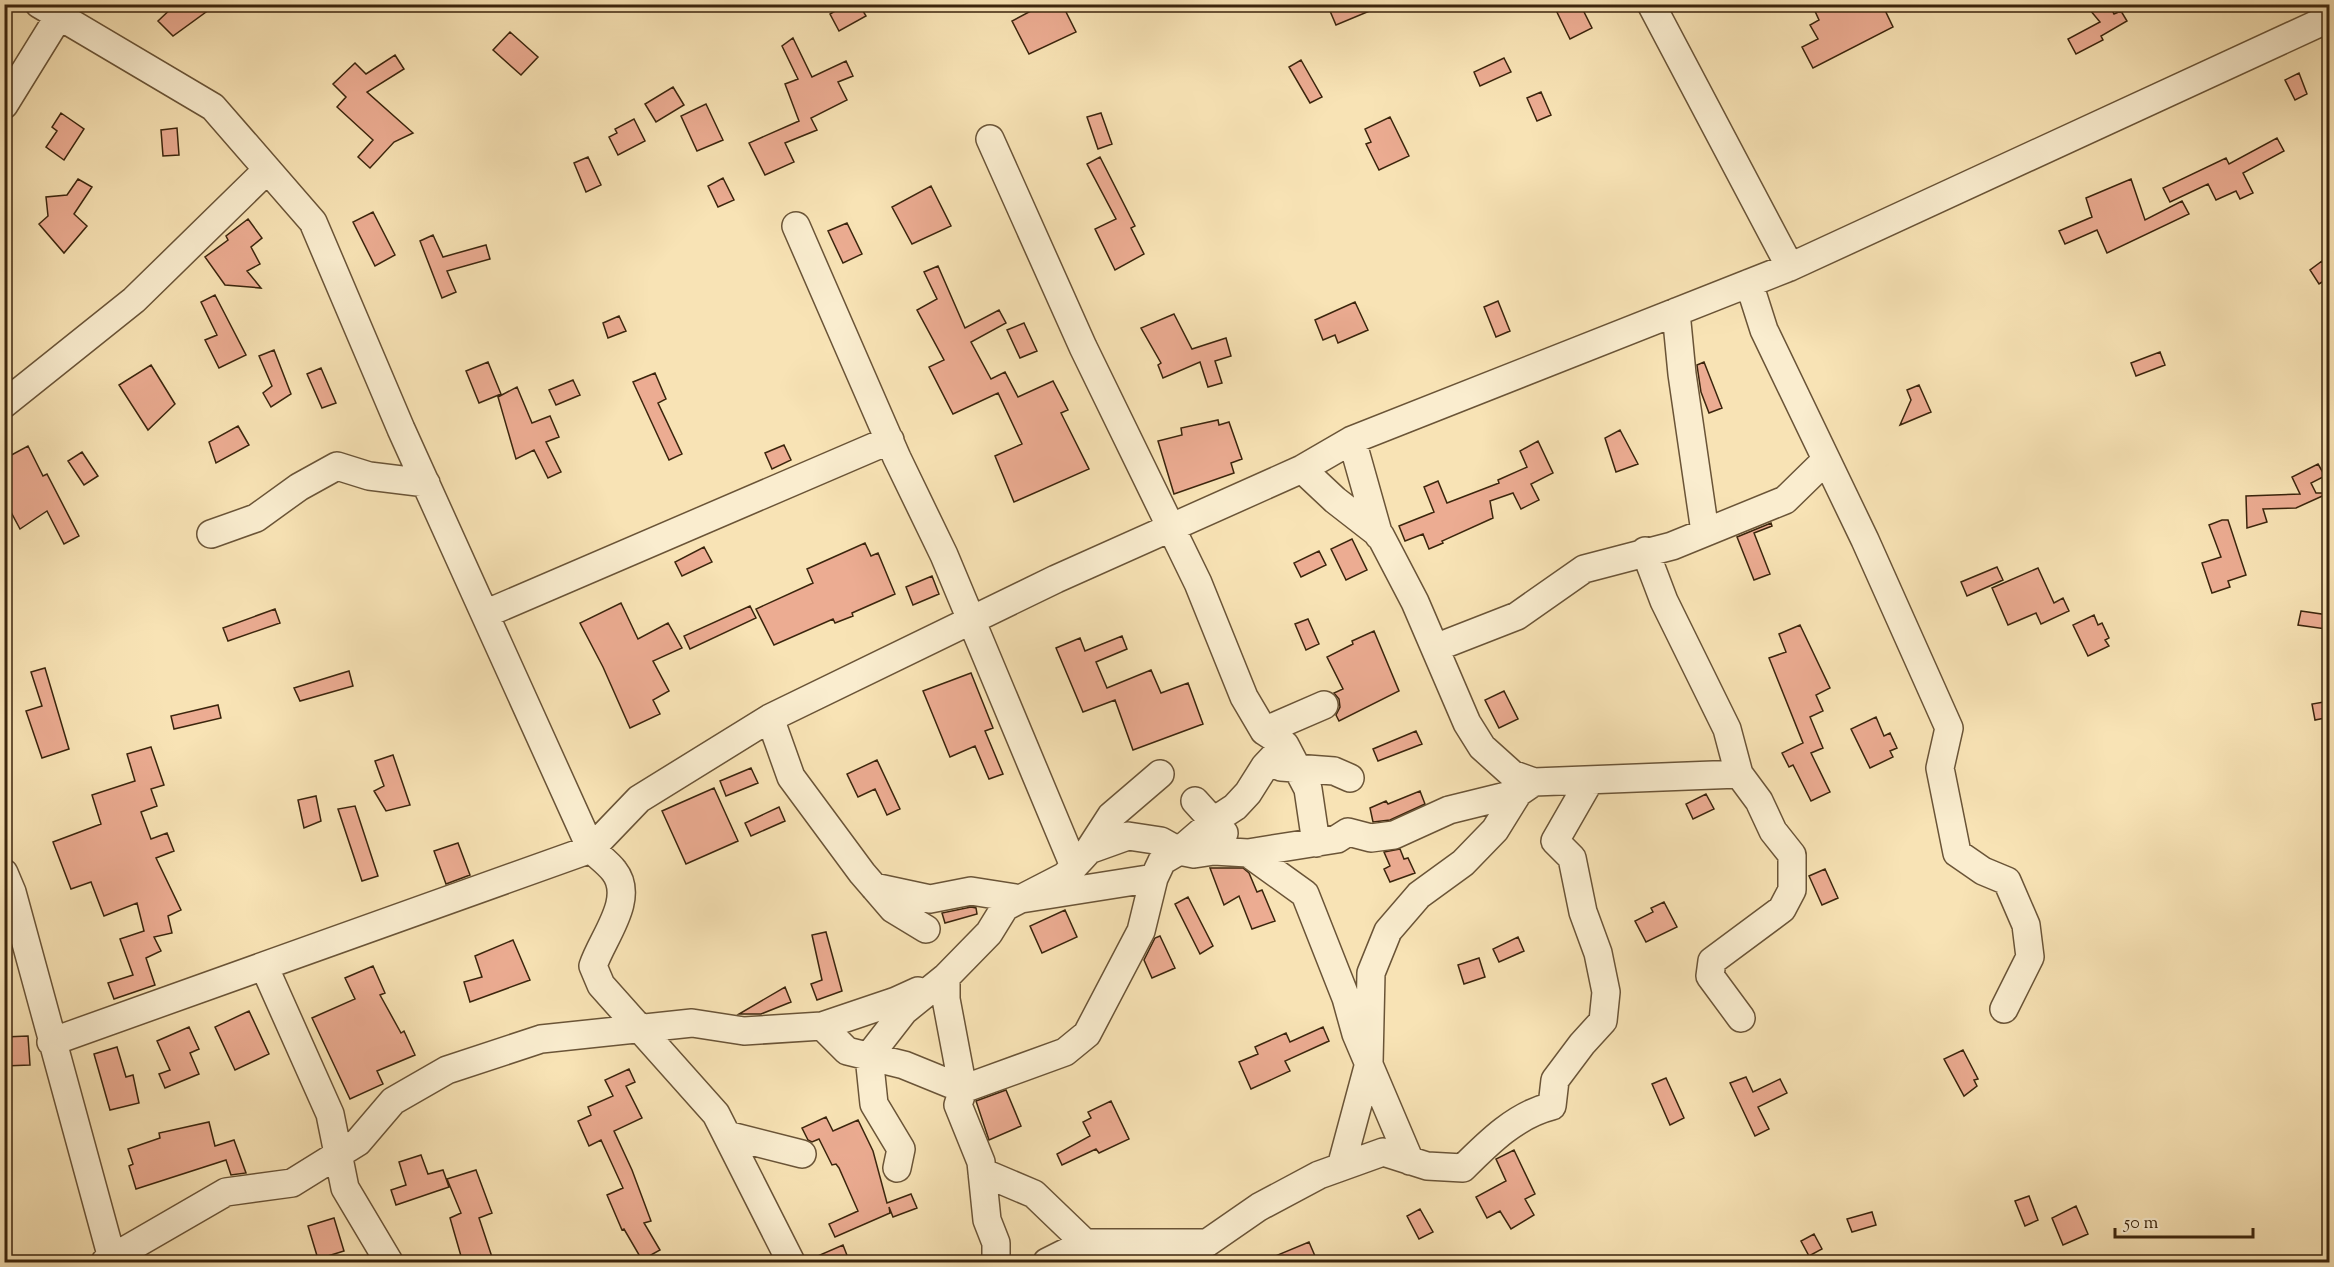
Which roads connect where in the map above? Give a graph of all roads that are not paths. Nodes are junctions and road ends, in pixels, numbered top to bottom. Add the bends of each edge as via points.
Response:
1 (1651, 4) edge
2 (49, 10) edge
3 (2330, 18) edge
4 (4, 105) edge
5 (990, 139) dead end
6 (267, 170) junction
7 (796, 226) dead end
8 (1790, 267) junction
9 (1749, 283) junction
10 (1676, 312) junction
11 (4, 404) edge
12 (890, 440) junction
13 (1352, 440) junction
14 (1825, 461) junction
15 (1302, 469) junction
16 (426, 483) junction
17 (1171, 527) junction
18 (1705, 532) junction
19 (210, 534) dead end
20 (1374, 541) junction
21 (1645, 551) junction
22 (485, 614) junction
23 (972, 622) junction
24 (1435, 648) junction
25 (1324, 705) dead end
26 (770, 718) junction
27 (1282, 748) junction
28 (1160, 774) dead end
29 (1739, 774) junction
30 (1350, 778) dead end
31 (1590, 780) junction
32 (1526, 787) junction
33 (1195, 801) dead end
34 (1113, 814) junction
35 (1215, 820) junction
36 (1128, 836) junction
37 (1316, 843) junction
38 (591, 849) junction
39 (1179, 851) junction
40 (1243, 852) junction
41 (1082, 858) junction
42 (1154, 878) junction
43 (7, 886) edge
44 (873, 886) junction
45 (1021, 899) junction
46 (926, 929) dead end
47 (264, 966) junction
48 (946, 977) junction
49 (2004, 1009) dead end
50 (1741, 1018) dead end
51 (822, 1026) junction
52 (642, 1030) junction
53 (51, 1042) junction
54 (869, 1056) junction
55 (1370, 1063) junction
56 (963, 1089) junction
57 (727, 1136) junction
58 (338, 1154) junction
59 (802, 1154) dead end
60 (1410, 1161) junction
61 (1341, 1167) junction
62 (897, 1168) dead end
63 (982, 1172) junction
64 (1085, 1243) junction
65 (110, 1261) edge
66 (389, 1263) edge
67 (791, 1263) edge
68 (996, 1263) edge
69 (1047, 1263) edge

1 - 8 street
2 - 4 street
2 - 6 street via 213,107
3 - 8 street
5 - 17 street via 1083,347
6 - 11 street via 134,300
6 - 16 street via 313,222
7 - 12 street
8 - 9 street
9 - 10 street
9 - 14 street via 1764,330
10 - 13 street
10 - 18 street
12 - 22 street
12 - 23 street
13 - 15 street
13 - 20 street
14 - 18 street via 1785,500
14 - 49 street via 1865,540 1949,728 1940,768 1957,853 1983,871 2007,881 2026,925 2030,957
15 - 17 street
15 - 20 street
16 - 19 street via 369,476 337,466 256,518
16 - 22 street
17 - 23 street
17 - 27 street via 1244,697
18 - 21 street via 1672,546
20 - 24 street via 1400,569
21 - 24 street via 1584,569 1517,616
21 - 29 street via 1664,601 1728,729
22 - 38 street
23 - 26 street
23 - 41 street
24 - 32 street via 1467,723 1482,747
25 - 27 street
26 - 38 street via 639,800
26 - 44 street via 791,777
27 - 30 street
27 - 35 street via 1235,807
27 - 37 street via 1308,789
28 - 34 street
29 - 31 street
29 - 50 street via 1792,855 1792,890 1782,909 1713,961 1710,976
31 - 32 street
31 - 60 street via 1555,841 1572,858 1583,912 1598,952 1606,992 1603,1021 1555,1080 1552,1106 1531,1111 1489,1142 1463,1168
32 - 37 street via 1449,810 1394,835 1371,838 1348,832 1337,839
32 - 55 street via 1495,830 1463,863 1419,895 1388,931 1371,973
33 - 35 street
34 - 36 street
34 - 41 street
35 - 39 street
35 - 40 street
36 - 39 street via 1161,841
36 - 41 street
37 - 40 street
38 - 47 street
38 - 52 street via 616,873 622,894 616,920 599,946 593,966 601,985
39 - 40 street
39 - 42 street via 1162,861
40 - 55 street via 1305,894
41 - 45 street via 1065,876
42 - 45 street
42 - 56 street via 1141,931 1087,1034 1065,1052
43 - 53 street
44 - 45 street via 930,899 971,891
44 - 46 street via 892,909
45 - 48 street via 1005,907 989,933
47 - 53 street
47 - 58 street via 330,1114
48 - 51 street via 896,1001
48 - 54 street via 904,1011
48 - 56 street via 946,999
51 - 52 street via 744,1031 692,1023
51 - 54 street via 847,1051
52 - 57 street via 716,1114
52 - 58 street via 541,1039 447,1070 393,1101 358,1142
53 - 65 street
54 - 56 street via 904,1065
54 - 62 street via 874,1104 901,1149
55 - 60 street
55 - 61 street
56 - 63 street via 958,1105
57 - 59 street
57 - 67 street
58 - 65 street via 292,1183 226,1192
58 - 66 street via 345,1188
60 - 61 street via 1383,1152
61 - 64 street via 1259,1207 1207,1243
63 - 64 street via 1034,1194
63 - 68 street via 987,1220 996,1243
64 - 69 street

